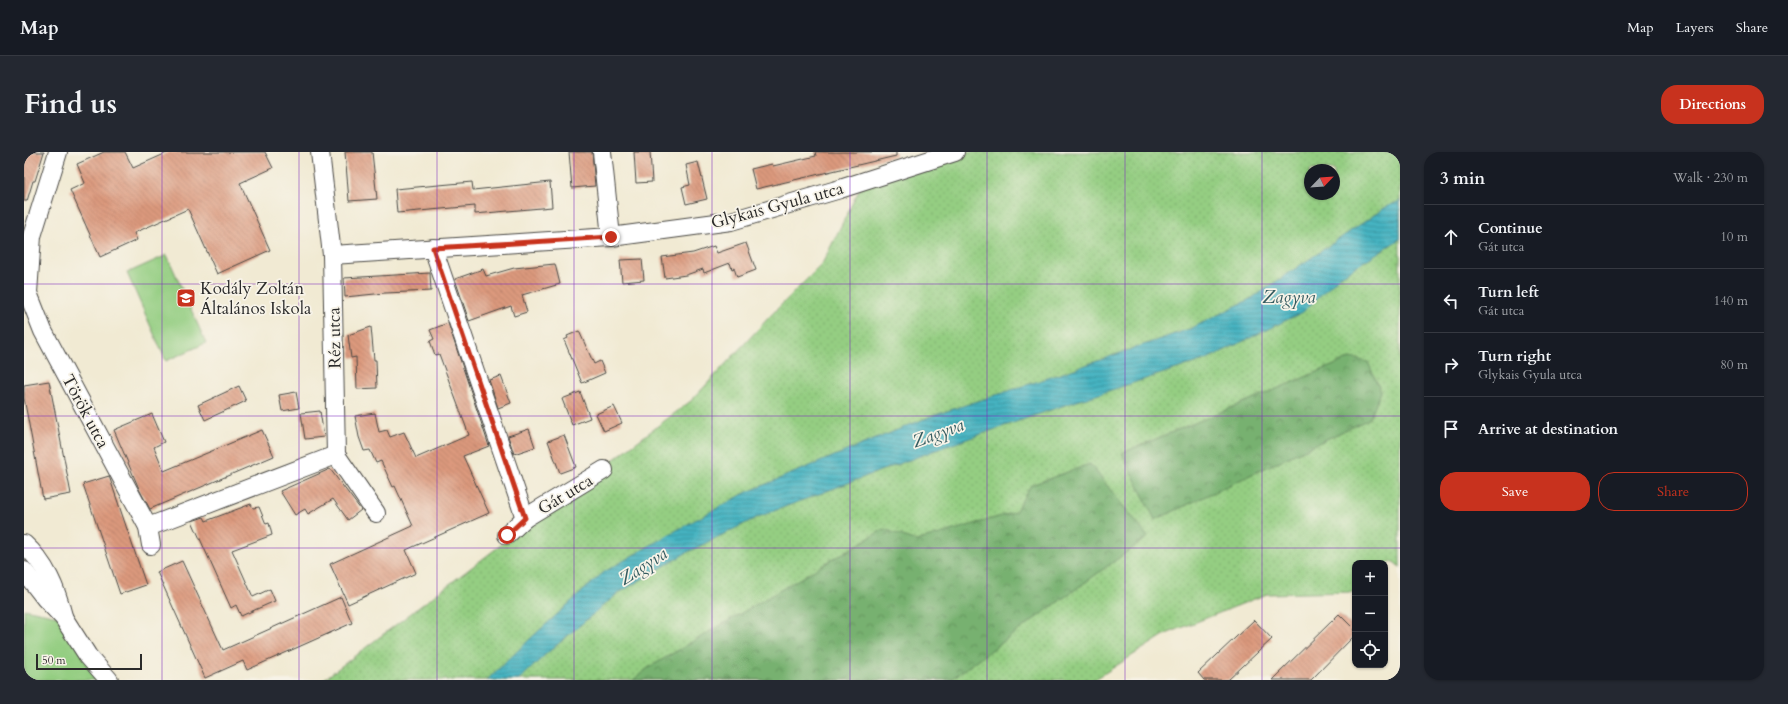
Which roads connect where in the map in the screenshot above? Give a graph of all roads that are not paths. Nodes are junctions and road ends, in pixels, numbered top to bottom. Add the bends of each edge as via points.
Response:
1 (58, 152) edge
2 (320, 152) edge
3 (602, 152) edge
4 (955, 152) edge
5 (611, 237) junction
6 (433, 248) junction
7 (332, 255) junction
8 (336, 455) junction
9 (604, 470) dead end
10 (376, 513) dead end
11 (525, 518) junction
12 (148, 527) junction
13 (507, 535) dead end
14 (24, 544) edge
15 (151, 545) dead end
16 (24, 570) edge
17 (64, 617) junction
18 (109, 680) edge

1 - 12 street, Török utca via 32,236 28,293 43,330
2 - 7 street, Réz utca
3 - 5 street
4 - 5 street, Glykais Gyula utca via 732,221
5 - 6 street, Glykais Gyula utca
6 - 7 street, Glykais Gyula utca
6 - 11 street, Gát utca
7 - 8 street, Réz utca
8 - 10 street
8 - 12 street
9 - 11 street, Gát utca
11 - 13 street, Gát utca
12 - 15 street, Török utca
14 - 17 street via 41,560 56,590
16 - 17 street via 45,598
17 - 18 street via 88,656

